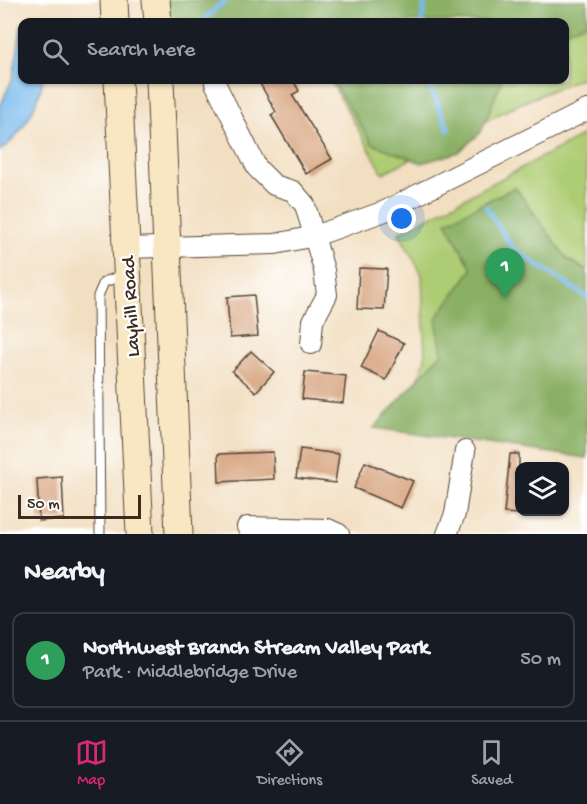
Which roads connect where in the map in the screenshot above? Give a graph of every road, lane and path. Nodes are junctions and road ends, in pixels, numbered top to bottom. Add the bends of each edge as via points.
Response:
1 (114, 0) edge
2 (156, 0) edge
3 (115, 18) edge
4 (158, 18) edge
5 (118, 84) edge
6 (160, 84) edge
7 (216, 84) edge
8 (587, 110) edge
9 (315, 236) junction
10 (126, 248) junction
11 (166, 248) junction
12 (127, 275) junction
13 (311, 344) dead end
14 (465, 451) dead end
15 (247, 527) dead end
16 (100, 534) edge
17 (140, 534) edge
18 (178, 534) edge
19 (339, 534) edge
20 (447, 534) edge

1 - 3 main road
2 - 4 main road
5 - 10 main road, Layhill Road
6 - 11 main road, Layhill Road
7 - 9 street via 257,168 274,185 293,191 305,205
8 - 9 street via 385,211
9 - 11 street via 274,244
9 - 13 street via 327,295 313,321
10 - 11 street
10 - 12 main road, Layhill Road
11 - 18 main road, Layhill Road
12 - 16 lane via 104,282 98,296
12 - 17 main road, Layhill Road
14 - 20 street via 455,514
15 - 19 street via 328,529

